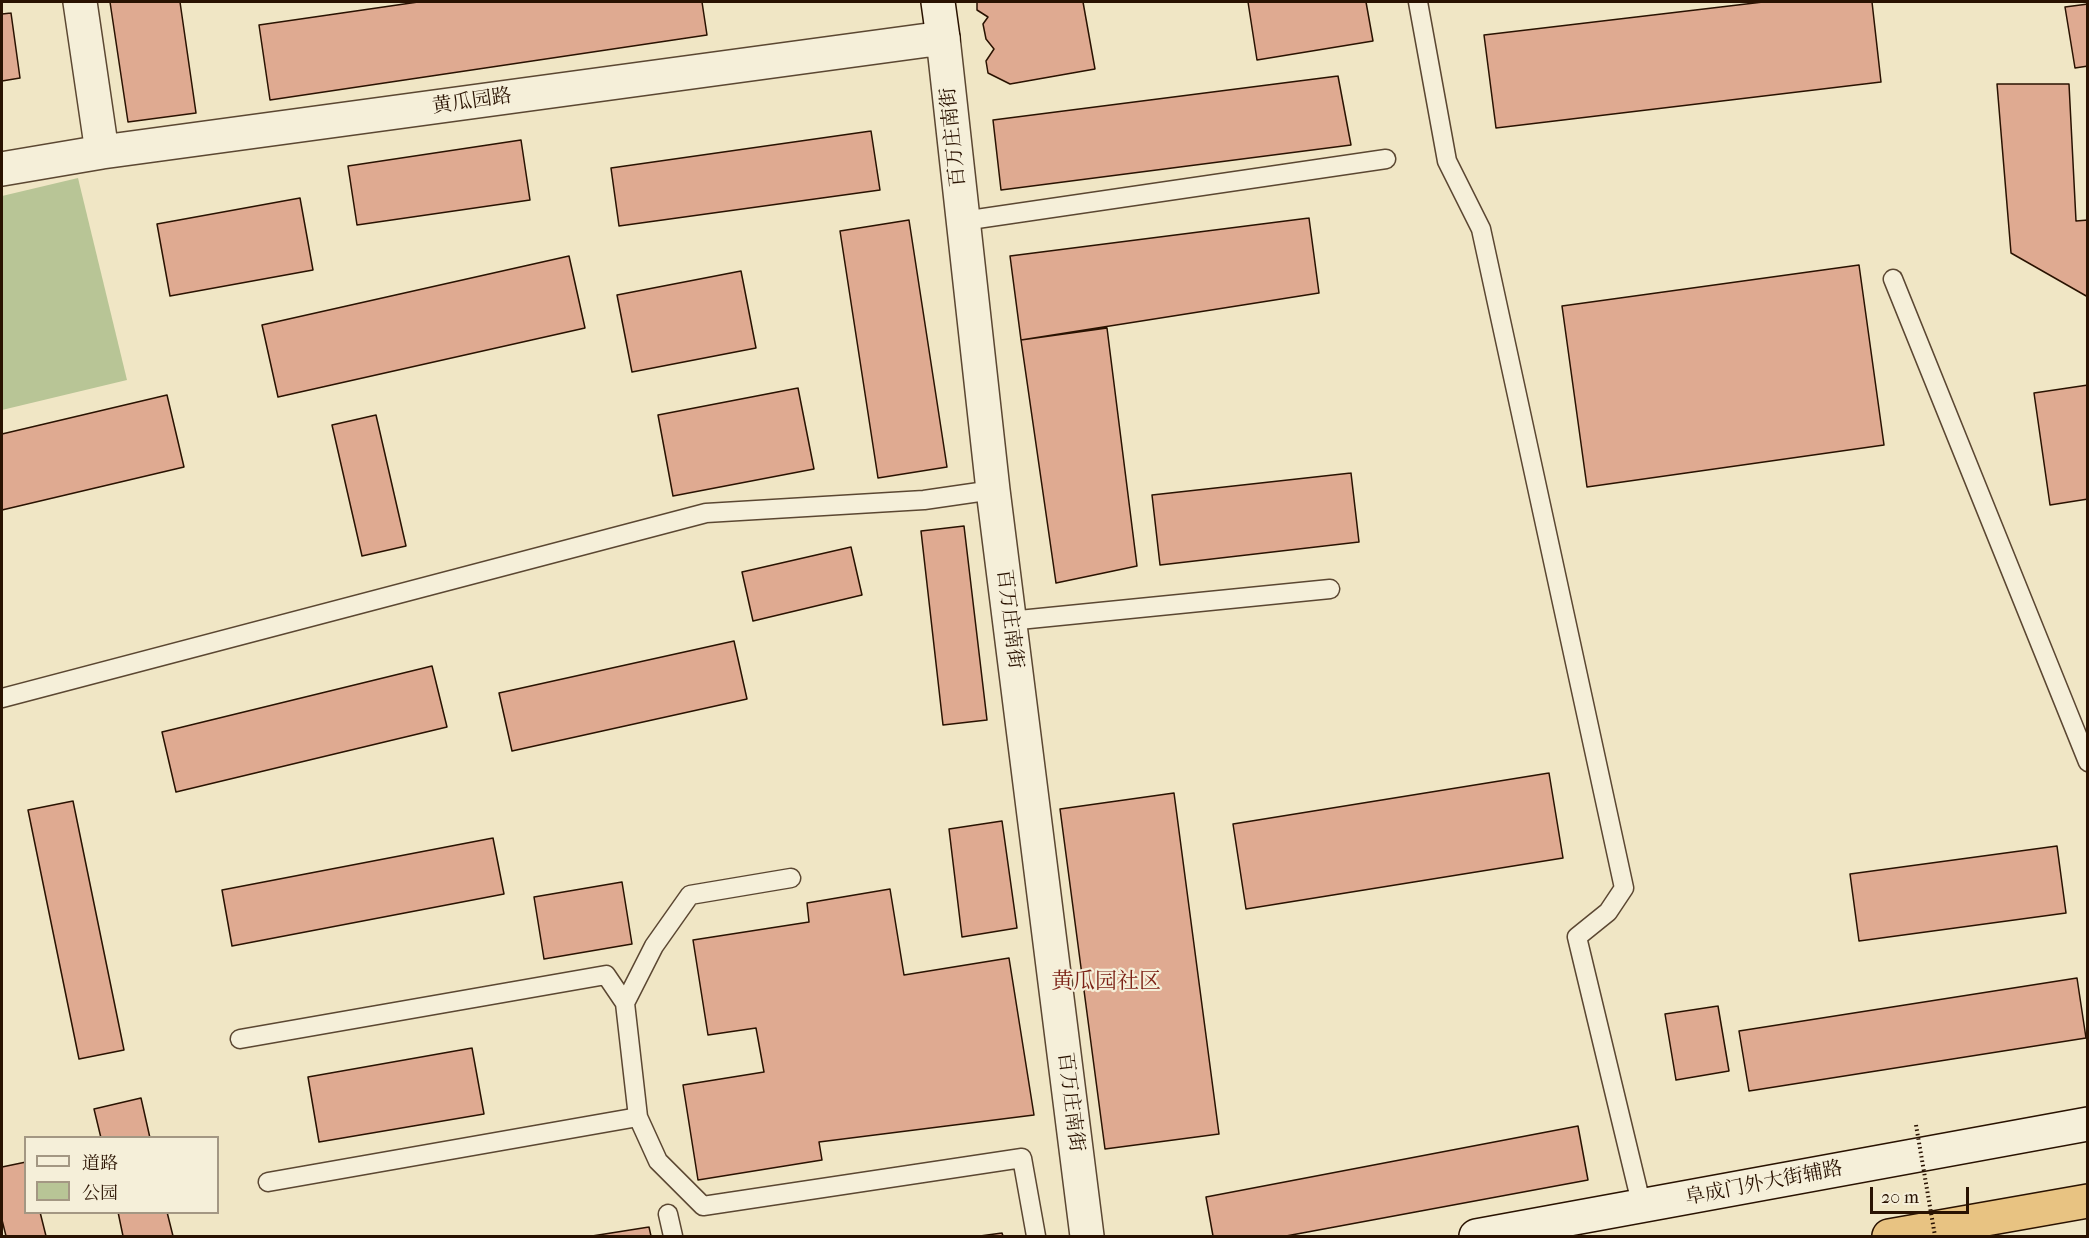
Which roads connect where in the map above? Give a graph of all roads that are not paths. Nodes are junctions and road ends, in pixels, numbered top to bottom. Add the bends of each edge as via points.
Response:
1 (80, 2) edge
2 (938, 2) edge
3 (1418, 2) edge
4 (943, 38) junction
5 (102, 152) junction
6 (1386, 159) dead end
7 (2, 169) edge
8 (963, 221) junction
9 (1893, 279) dead end
10 (993, 490) junction
11 (1330, 589) dead end
12 (1009, 621) junction
13 (2, 698) edge
14 (2088, 762) edge
15 (791, 878) dead end
16 (625, 1003) junction
17 (240, 1039) dead end
18 (638, 1117) junction
19 (2088, 1124) edge
20 (268, 1182) dead end
21 (2088, 1201) edge
22 (1642, 1207) junction
23 (668, 1214) dead end
24 (673, 1236) edge
25 (1036, 1236) edge
26 (1087, 1236) edge
27 (1476, 1236) edge
28 (1889, 1236) edge

1 - 5 street
2 - 4 street, 百万庄南街
3 - 22 lane via 1447,161 1481,229 1624,888 1608,912 1577,937
4 - 5 street, 黄瓜园路
4 - 8 street, 百万庄南街
5 - 7 street, 黄瓜园路
6 - 8 lane
8 - 10 street, 百万庄南街
9 - 14 lane
10 - 12 street, 百万庄南街
10 - 13 lane via 924,500 706,513
11 - 12 lane
12 - 26 street, 百万庄南街
15 - 16 lane via 690,895 654,946
16 - 17 lane via 606,975
16 - 18 lane
18 - 20 lane
18 - 25 lane via 658,1161 703,1206 1022,1158
19 - 22 street, 阜成门外大街辅路
21 - 28 highway
22 - 27 street, 阜成门外大街辅路
23 - 24 lane

